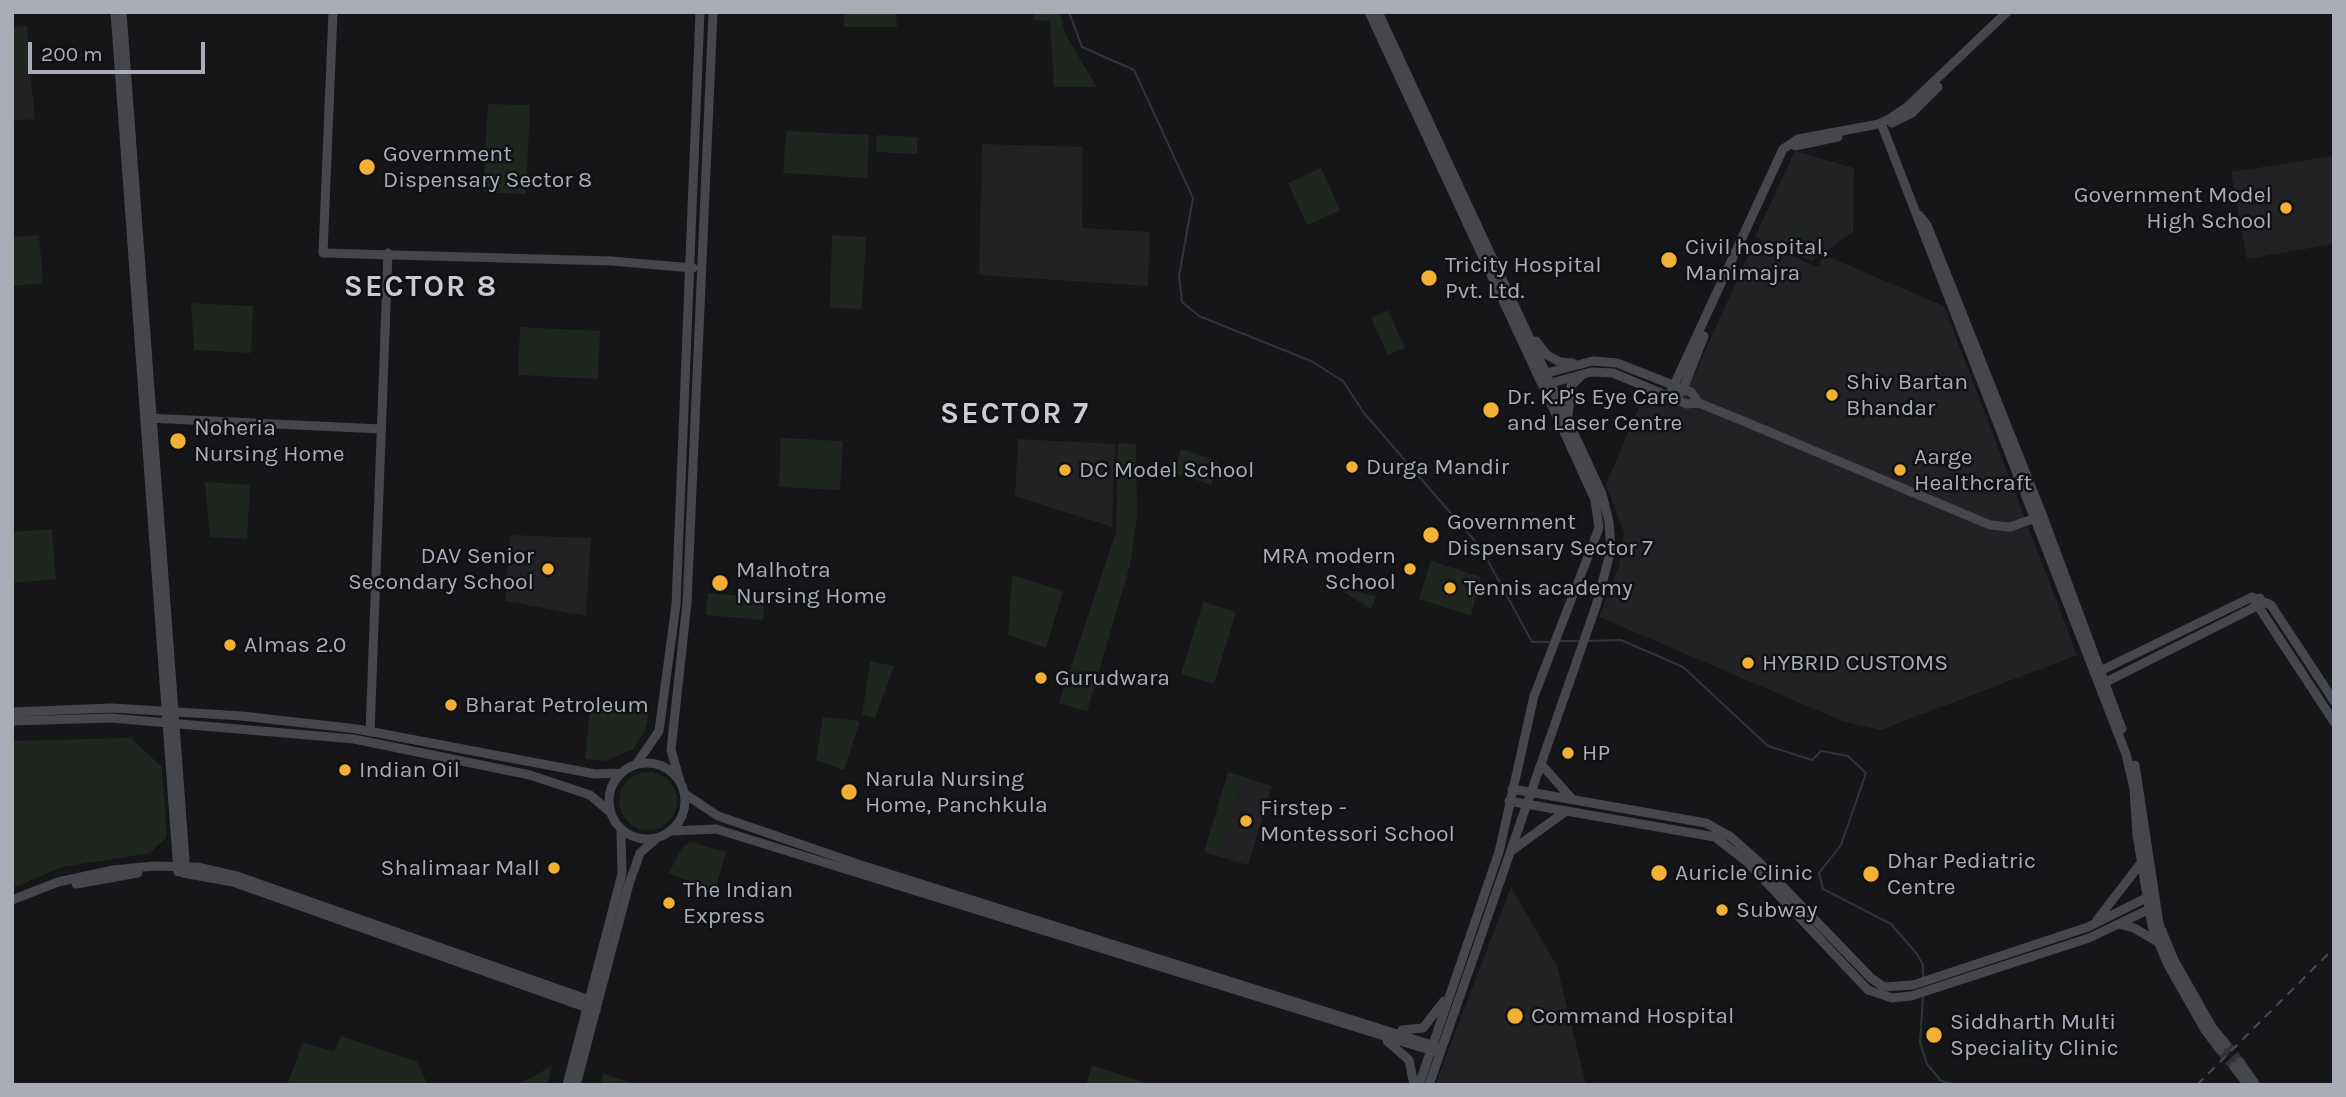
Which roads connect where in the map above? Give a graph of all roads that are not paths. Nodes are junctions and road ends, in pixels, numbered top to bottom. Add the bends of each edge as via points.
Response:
1 (115, 12) edge
2 (122, 12) edge
3 (334, 12) edge
4 (699, 12) edge
5 (713, 12) edge
6 (1369, 12) edge
7 (1378, 12) edge
8 (2007, 12) edge
9 (2015, 12) edge
10 (1882, 125) junction
11 (1795, 146) dead end
12 (388, 253) junction
13 (690, 268) junction
14 (701, 269) junction
15 (1526, 330) junction
16 (1704, 336) dead end
17 (1582, 369) junction
18 (1543, 374) junction
19 (1546, 385) junction
20 (1678, 386) junction
21 (1673, 398) junction
22 (1699, 403) junction
23 (149, 418) junction
24 (1568, 420) junction
25 (381, 429) junction
26 (2038, 517) junction
27 (2260, 598) junction
28 (2098, 673) junction
29 (2102, 684) junction
30 (2334, 701) edge
31 (170, 711) junction
32 (12, 712) edge
33 (12, 721) edge
34 (171, 722) junction
35 (2334, 722) edge
36 (370, 732) junction
37 (637, 763) junction
38 (1541, 764) junction
39 (620, 773) junction
40 (680, 781) junction
41 (1512, 789) junction
42 (1531, 793) junction
43 (685, 794) junction
44 (1573, 800) junction
45 (1509, 801) junction
46 (1527, 804) junction
47 (610, 811) junction
48 (1566, 811) junction
49 (621, 830) junction
50 (671, 831) junction
51 (657, 838) junction
52 (1511, 851) junction
53 (2141, 863) junction
54 (182, 869) junction
55 (2150, 896) junction
56 (12, 900) edge
57 (979, 906) junction
58 (12, 907) edge
59 (2152, 908) junction
60 (2094, 924) junction
61 (2118, 924) junction
62 (2160, 943) junction
63 (1931, 984) junction
64 (1914, 990) junction
65 (1450, 993) junction
66 (592, 1006) junction
67 (1385, 1033) junction
68 (1434, 1049) junction
69 (567, 1085) edge
70 (576, 1085) edge
71 (1416, 1085) edge
72 (1429, 1085) edge
73 (2248, 1085) edge
74 (2256, 1085) edge

1 - 23 street
2 - 23 street
3 - 12 street via 323,253
4 - 13 street
5 - 14 street
6 - 18 street
7 - 15 street
8 - 10 street
9 - 10 street via 1912,113
10 - 11 street
10 - 20 street via 1798,139 1783,149 1689,351
10 - 26 street via 1911,205 1927,225
12 - 13 street
12 - 25 street
13 - 14 street
13 - 37 street via 676,605 659,731
14 - 40 street via 687,603 671,750
15 - 17 street via 1547,355
15 - 18 street
16 - 20 street
17 - 18 street
17 - 19 street
17 - 20 street via 1593,361 1617,363
17 - 21 street via 1613,373
17 - 24 street via 1571,386
18 - 19 street
19 - 24 street
19 - 41 street via 1595,500 1599,528 1534,696
20 - 21 street
20 - 22 street via 1691,392
21 - 22 street
22 - 26 street via 1990,525 2010,527
23 - 25 street
23 - 31 street
24 - 38 street via 1602,494 1611,550
25 - 36 street
26 - 28 street
27 - 28 street via 2252,597
27 - 29 street via 2253,608
27 - 30 street via 2271,606
27 - 35 street via 2260,610
28 - 29 street
29 - 53 street via 2134,789
29 - 55 street via 2132,754 2140,788
31 - 32 street
31 - 34 street
31 - 36 street
33 - 34 street via 111,718
34 - 47 street via 354,739 427,753 570,787
34 - 54 street
36 - 39 street via 540,765
37 - 39 street
37 - 40 street via 666,767
38 - 42 street
38 - 44 street
39 - 47 street via 610,791
40 - 43 street
41 - 42 street
41 - 45 street
42 - 44 street
42 - 46 street
43 - 50 street via 681,818
43 - 57 street via 718,816
44 - 64 street via 1706,822 1757,860 1871,978 1884,986
45 - 46 street
45 - 65 street via 1499,852
46 - 48 street
46 - 52 street
47 - 49 street
48 - 52 street
48 - 64 street via 1715,837 1748,864 1868,990 1892,998
49 - 51 street via 638,838
49 - 66 street via 622,874
50 - 51 street
50 - 57 street via 716,829
51 - 66 street via 640,853
52 - 68 street
53 - 55 street
53 - 60 street
54 - 56 street via 113,870 58,882
54 - 58 street via 61,887
54 - 66 street via 233,882
55 - 59 street
55 - 60 street
57 - 67 street
59 - 61 street
59 - 62 street
59 - 62 street via 2174,960 2223,1047 2205,1030
60 - 63 street
61 - 62 street
61 - 63 street via 2089,938
63 - 64 street
65 - 67 street via 1423,1028
65 - 68 street
66 - 69 street
66 - 70 street
67 - 68 street
67 - 71 street via 1409,1060
68 - 71 street
68 - 72 street
73 - 74 street via 2237,1065

